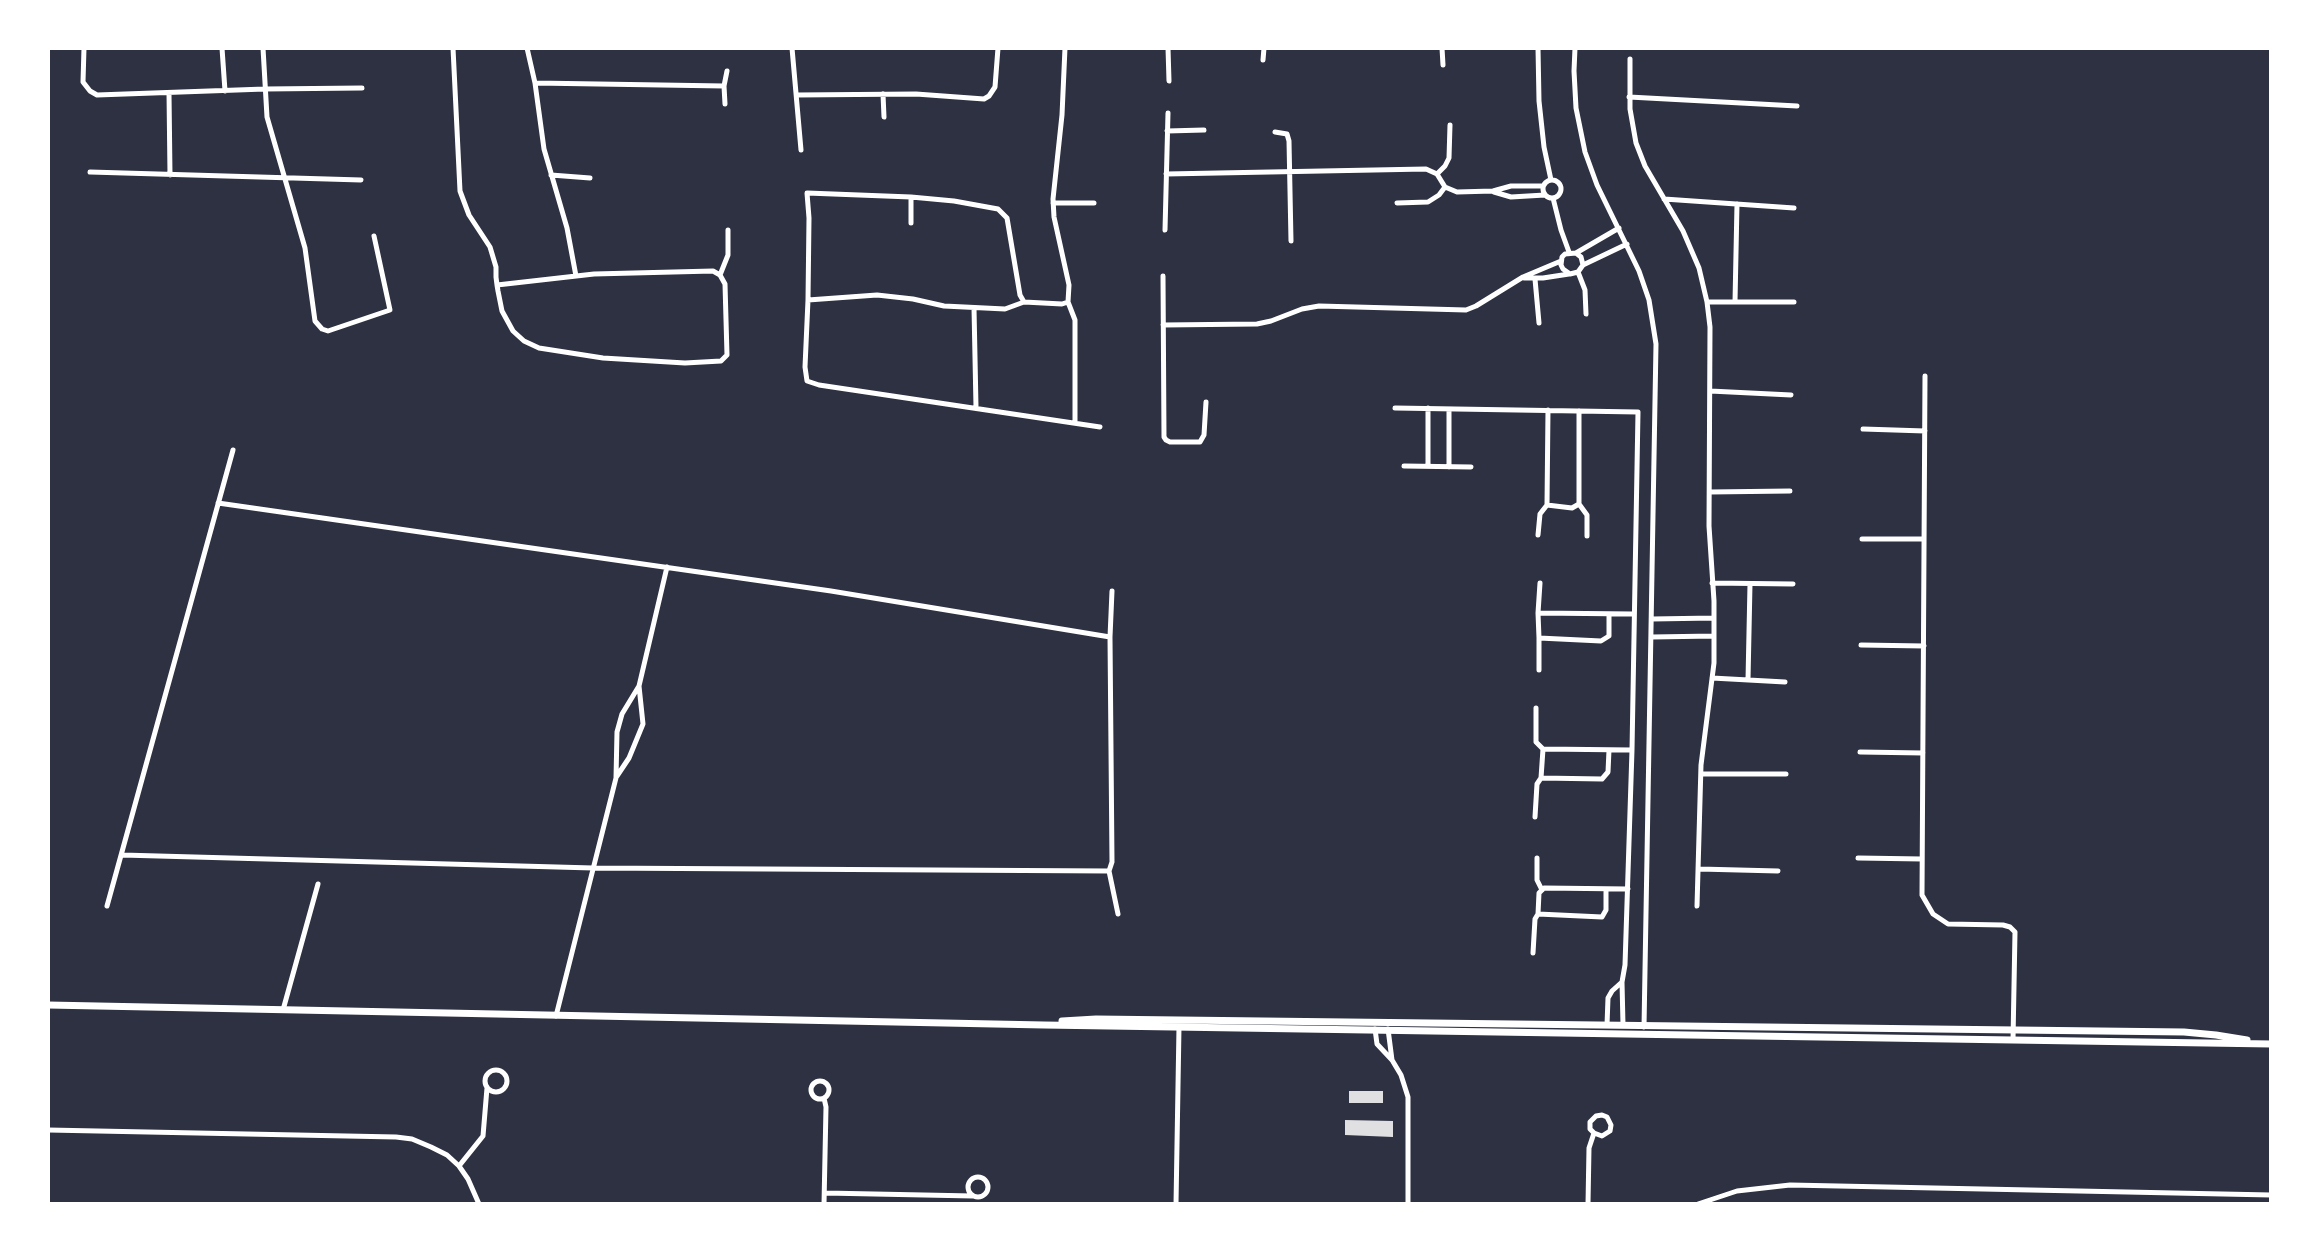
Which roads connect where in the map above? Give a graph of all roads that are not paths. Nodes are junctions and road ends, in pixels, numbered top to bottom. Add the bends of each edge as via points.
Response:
1 (84, 48) edge
2 (222, 48) edge
3 (263, 48) edge
4 (453, 48) edge
5 (527, 48) edge
6 (792, 48) edge
7 (998, 48) edge
8 (1065, 48) edge
9 (1168, 48) edge
10 (1263, 48) edge
11 (1442, 48) edge
12 (1538, 48) edge
13 (1575, 48) edge
14 (1630, 59) dead end
15 (1263, 60) dead end
16 (1443, 65) dead end
17 (727, 71) dead end
18 (1169, 81) dead end
19 (535, 82) junction
20 (724, 86) junction
21 (362, 88) dead end
22 (265, 89) junction
23 (225, 91) junction
24 (170, 93) junction
25 (797, 94) junction
26 (883, 94) junction
27 (1629, 97) junction
28 (725, 104) dead end
29 (1797, 106) dead end
30 (1168, 113) dead end
31 (884, 117) dead end
32 (1450, 125) dead end
33 (1167, 130) junction
34 (1204, 130) dead end
35 (1275, 132) dead end
36 (801, 150) dead end
37 (90, 172) dead end
38 (1289, 172) junction
39 (1166, 174) junction
40 (1437, 174) junction
41 (170, 175) junction
42 (551, 175) junction
43 (283, 178) junction
44 (590, 178) dead end
45 (361, 180) dead end
46 (1551, 180) junction
47 (1543, 186) junction
48 (1445, 187) junction
49 (1493, 192) junction
50 (1545, 195) junction
51 (911, 197) junction
52 (1553, 198) junction
53 (1664, 199) junction
54 (1053, 203) junction
55 (1094, 203) dead end
56 (1397, 203) dead end
57 (1737, 204) junction
58 (1794, 208) dead end
59 (911, 223) dead end
60 (1619, 228) junction
61 (728, 230) dead end
62 (1165, 230) dead end
63 (374, 236) dead end
64 (1291, 241) dead end
65 (1627, 244) junction
66 (1573, 253) junction
67 (1561, 261) junction
68 (1583, 265) junction
69 (1578, 272) junction
70 (1570, 274) junction
71 (720, 275) junction
72 (576, 276) junction
73 (1163, 276) dead end
74 (1523, 278) junction
75 (1535, 279) junction
76 (497, 285) junction
77 (808, 300) junction
78 (1068, 302) junction
79 (1707, 302) junction
80 (1735, 302) junction
81 (1794, 302) dead end
82 (1024, 303) junction
83 (975, 308) junction
84 (1586, 315) dead end
85 (1539, 323) dead end
86 (1163, 325) junction
87 (1925, 376) dead end
88 (1710, 391) junction
89 (1791, 395) dead end
90 (1206, 402) dead end
91 (976, 407) junction
92 (1395, 408) dead end
93 (1428, 408) junction
94 (1449, 409) junction
95 (1548, 410) junction
96 (1579, 411) junction
97 (1075, 422) junction
98 (1100, 427) dead end
99 (1863, 429) dead end
100 (1925, 431) junction
101 (233, 450) dead end
102 (1404, 466) dead end
103 (1428, 466) junction
104 (1449, 467) junction
105 (1472, 467) dead end
106 (1790, 491) dead end
107 (1710, 492) junction
108 (218, 503) junction
109 (1579, 504) junction
110 (1547, 505) junction
111 (1538, 535) dead end
112 (1587, 536) dead end
113 (1862, 539) dead end
114 (1924, 540) junction
115 (667, 567) junction
116 (1540, 583) dead end
117 (1712, 583) junction
118 (1750, 584) junction
119 (1793, 584) dead end
120 (1112, 591) dead end
121 (1538, 613) junction
122 (1609, 614) junction
123 (1633, 614) junction
124 (1714, 618) junction
125 (1652, 619) junction
126 (1714, 636) junction
127 (1110, 637) junction
128 (1652, 637) junction
129 (1539, 638) junction
130 (1861, 645) dead end
131 (1923, 646) junction
132 (1539, 670) dead end
133 (1712, 678) junction
134 (1748, 680) junction
135 (1785, 682) dead end
136 (639, 686) junction
137 (1536, 708) dead end
138 (1543, 749) junction
139 (1609, 750) junction
140 (1632, 750) junction
141 (1860, 752) dead end
142 (1923, 753) junction
143 (1701, 774) junction
144 (1786, 774) dead end
145 (616, 778) junction
146 (1541, 778) junction
147 (1535, 817) dead end
148 (122, 855) junction
149 (1536, 858) dead end
150 (1858, 858) dead end
151 (1922, 859) junction
152 (593, 868) junction
153 (1699, 868) junction
154 (1109, 871) junction
155 (1778, 872) dead end
156 (318, 884) dead end
157 (1606, 889) junction
158 (1628, 889) junction
159 (1542, 890) junction
160 (107, 906) dead end
161 (1697, 906) dead end
162 (1118, 914) dead end
163 (1538, 914) junction
164 (1533, 953) dead end
165 (1622, 982) junction
166 (48, 1005) edge
167 (283, 1010) junction
168 (556, 1016) junction
169 (1382, 1022) junction
170 (1245, 1024) junction
171 (1044, 1025) junction
172 (1314, 1025) junction
173 (1607, 1025) junction
174 (1623, 1025) junction
175 (1644, 1026) junction
176 (1702, 1026) junction
177 (1179, 1027) junction
178 (1460, 1027) junction
179 (1374, 1030) junction
180 (1388, 1030) junction
181 (2014, 1030) junction
182 (1644, 1034) junction
183 (1693, 1035) junction
184 (1715, 1035) junction
185 (2013, 1040) junction
186 (2269, 1044) edge
187 (1392, 1060) junction
188 (487, 1088) junction
189 (824, 1098) dead end
190 (48, 1130) edge
191 (1594, 1134) junction
192 (459, 1166) junction
193 (825, 1193) junction
194 (2271, 1195) edge
195 (973, 1196) dead end
196 (479, 1204) edge
197 (824, 1204) edge
198 (1176, 1204) edge
199 (1408, 1204) edge
200 (1588, 1204) edge
201 (1698, 1204) edge

1 - 24 street via 83,82 93,93
2 - 23 street
3 - 22 street
4 - 76 street via 460,190 469,214 490,247
5 - 19 street
6 - 25 street
7 - 26 street via 995,87 984,99
8 - 54 street
9 - 18 street
10 - 15 street
11 - 16 street
12 - 46 street via 1540,112
13 - 60 street via 1574,89 1581,140
14 - 27 street
17 - 20 street
19 - 20 street
19 - 42 street
20 - 28 street
21 - 22 street
22 - 23 street
22 - 43 street via 267,117
23 - 24 street
24 - 41 street
25 - 26 street
25 - 36 street
26 - 31 street
27 - 29 street
27 - 53 street via 1636,143
30 - 33 street
32 - 40 street via 1449,158
33 - 34 street
33 - 39 street
35 - 38 street via 1287,134
37 - 41 street
38 - 39 street
38 - 40 street via 1426,169
38 - 64 street
39 - 62 street
40 - 48 street
41 - 43 street
42 - 44 street
42 - 72 street
43 - 45 street
43 - 63 street via 305,248 315,321 322,329 328,331 390,310
46 - 47 street
46 - 52 street via 1561,189
47 - 49 street via 1510,186
47 - 50 street
48 - 49 street via 1457,192
48 - 56 street via 1428,202
49 - 50 street via 1511,197
50 - 52 street
51 - 59 street
51 - 77 street via 807,193
51 - 82 street via 1002,212 1007,218
52 - 66 street via 1561,230
53 - 57 street
53 - 79 street via 1699,268
54 - 55 street
54 - 78 street via 1069,285
57 - 58 street
57 - 80 street
60 - 65 street
60 - 66 street
61 - 71 street via 728,255
65 - 68 street
65 - 125 street via 1649,300 1656,344
66 - 67 street
66 - 68 street via 1581,257
67 - 70 street
67 - 74 street
68 - 69 street
69 - 70 street
69 - 84 street via 1585,290
70 - 75 street
71 - 72 street via 710,270
71 - 76 street via 724,284 728,352 718,362 631,361 538,348 518,337 508,325
72 - 76 street
73 - 86 street
74 - 75 street
74 - 86 street via 1466,310 1319,306 1257,324
75 - 85 street
77 - 83 street via 877,295
77 - 91 street via 807,381
78 - 82 street
78 - 97 street via 1075,320
79 - 80 street
79 - 88 street
80 - 81 street
82 - 83 street via 1005,309
83 - 91 street
86 - 90 street via 1166,440 1200,442
87 - 100 street
88 - 89 street
88 - 107 street
91 - 97 street
92 - 93 street
93 - 94 street
93 - 103 street
94 - 95 street
94 - 104 street
95 - 96 street
95 - 110 street
96 - 109 street
96 - 123 street via 1638,412
97 - 98 street
99 - 100 street
100 - 114 street
101 - 108 street
102 - 103 street
103 - 104 street
104 - 105 street
106 - 107 street
107 - 117 street
108 - 115 street
108 - 148 street
109 - 110 street via 1572,508
109 - 112 street via 1587,515
110 - 111 street via 1540,514
113 - 114 street
114 - 131 street
115 - 127 street
115 - 136 street
116 - 121 street
117 - 118 street
117 - 124 street
118 - 119 street
118 - 134 street
120 - 127 street
121 - 122 street
121 - 129 street
122 - 123 street
122 - 129 street via 1609,636 1601,641
123 - 140 street
124 - 125 street
124 - 126 street
125 - 128 street
126 - 128 street
126 - 133 street
127 - 154 street
128 - 175 street
129 - 132 street
130 - 131 street
131 - 142 street
133 - 134 street
133 - 143 street
134 - 135 street
136 - 145 street via 625,708 617,732
136 - 145 street via 643,724
137 - 138 street via 1536,742
138 - 139 street
138 - 146 street
139 - 140 street
139 - 146 street via 1608,772 1602,779
140 - 158 street
141 - 142 street
142 - 151 street
143 - 144 street
143 - 153 street
145 - 152 street
146 - 147 street via 1537,784
148 - 152 street
148 - 160 street
149 - 159 street via 1537,880
150 - 151 street
151 - 181 street via 1922,895 1928,909 1939,919 1948,924 2003,925 2014,933
152 - 154 street
152 - 168 street
153 - 155 street
153 - 161 street
154 - 162 street
156 - 167 street
157 - 158 street
157 - 159 street
157 - 163 street via 1602,917
158 - 165 street
159 - 163 street
163 - 164 street
165 - 173 street via 1608,999
165 - 174 street
166 - 167 street
167 - 168 street
168 - 171 street
169 - 172 street
169 - 178 street
169 - 179 street
169 - 180 street
170 - 171 street via 1096,1019
170 - 172 street
170 - 177 street
171 - 177 street
172 - 179 street
173 - 174 street
173 - 178 street
174 - 175 street
175 - 176 street
175 - 182 street
176 - 181 street
176 - 183 street
176 - 184 street
177 - 198 street
178 - 180 street
178 - 182 street
179 - 180 street
179 - 187 street via 1379,1047
180 - 187 street
181 - 185 street
181 - 186 street via 2200,1033
182 - 183 street
183 - 184 street
184 - 185 street
185 - 186 street
187 - 199 street via 1408,1097
188 - 188 street via 501,1092 507,1076 498,1070 490,1072 486,1077
188 - 192 street via 483,1136
189 - 193 street
190 - 192 street via 396,1137 430,1147
191 - 191 street via 1602,1136 1610,1131 1607,1117 1599,1115 1591,1120
191 - 200 street via 1589,1148
192 - 196 street
193 - 195 street
193 - 197 street
194 - 201 street via 1790,1185 1745,1189

